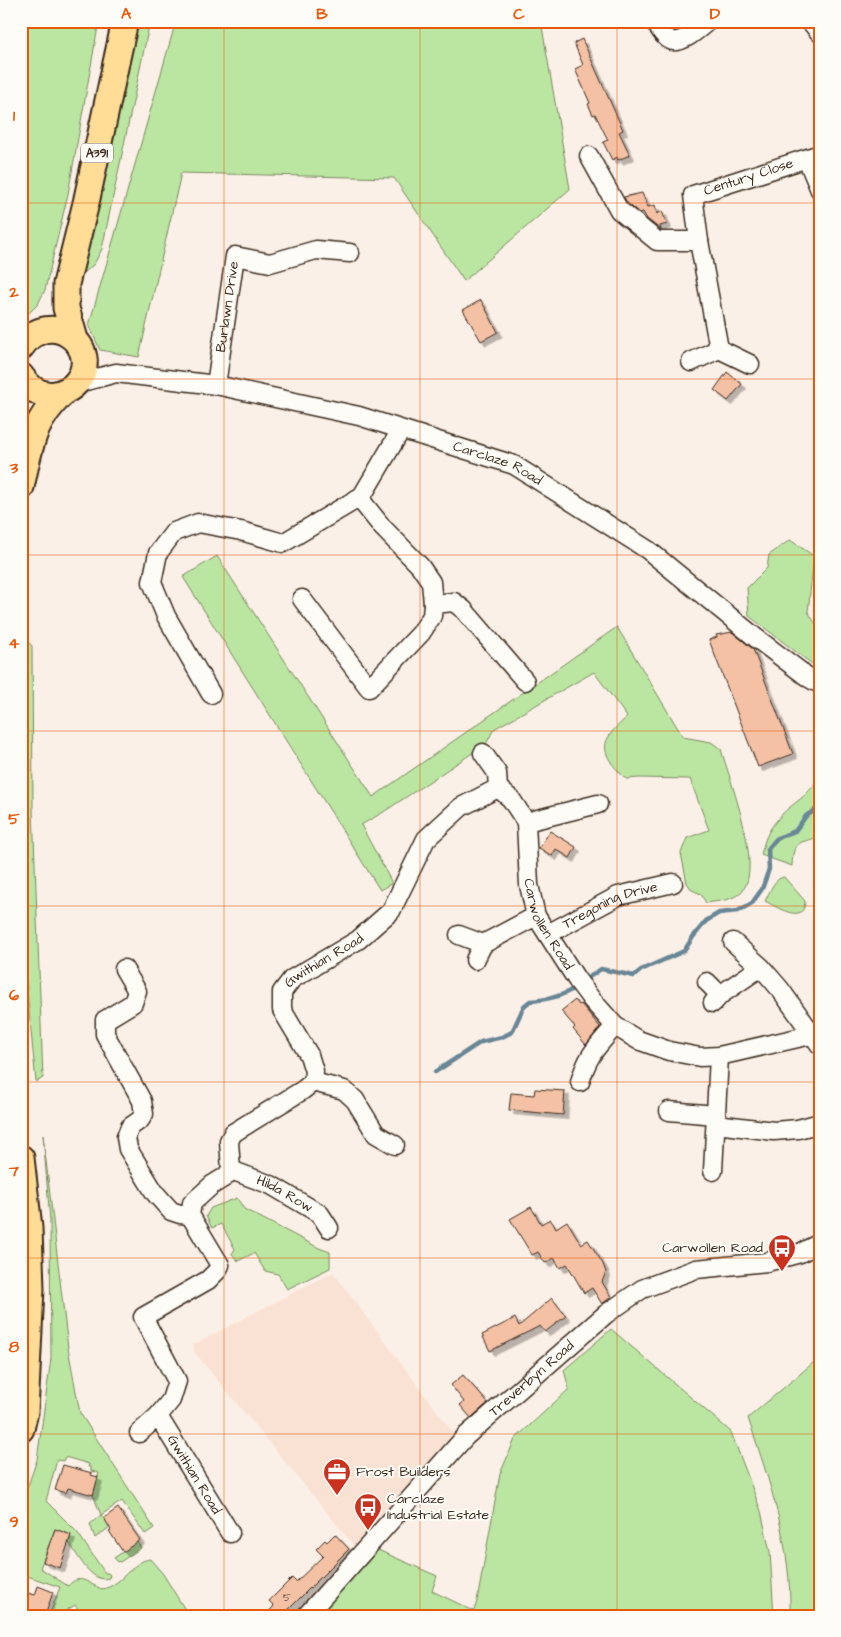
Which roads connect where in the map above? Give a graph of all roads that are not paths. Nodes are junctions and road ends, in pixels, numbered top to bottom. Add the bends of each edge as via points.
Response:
1 (125, 21) edge
2 (654, 21) edge
3 (708, 21) edge
4 (810, 21) edge
5 (820, 33) edge
6 (589, 156) dead end
7 (813, 157) edge
8 (820, 190) edge
9 (699, 241) junction
10 (350, 253) dead end
11 (66, 284) junction
12 (25, 342) edge
13 (78, 345) junction
14 (719, 349) junction
15 (690, 362) dead end
16 (750, 364) dead end
17 (116, 373) junction
18 (24, 380) edge
19 (216, 385) junction
20 (68, 390) junction
21 (401, 430) junction
22 (32, 437) junction
23 (21, 487) edge
24 (359, 498) junction
25 (302, 599) dead end
26 (434, 604) junction
27 (525, 681) dead end
28 (820, 684) edge
29 (211, 694) dead end
30 (483, 753) dead end
31 (498, 788) junction
32 (598, 804) dead end
33 (526, 822) junction
34 (673, 882) dead end
35 (536, 916) junction
36 (548, 934) junction
37 (459, 935) dead end
38 (733, 942) dead end
39 (761, 967) junction
40 (124, 969) dead end
41 (707, 982) dead end
42 (615, 1026) junction
43 (817, 1037) edge
44 (719, 1056) junction
45 (313, 1082) junction
46 (580, 1082) dead end
47 (669, 1111) dead end
48 (716, 1119) junction
49 (820, 1123) edge
50 (395, 1146) dead end
51 (21, 1158) edge
52 (231, 1170) junction
53 (713, 1171) dead end
54 (190, 1215) junction
55 (329, 1228) dead end
56 (820, 1243) edge
57 (158, 1416) junction
58 (21, 1429) edge
59 (139, 1433) dead end
60 (230, 1533) dead end
61 (306, 1616) edge

1 - 11 highway, A391
2 - 3 street via 665,36 676,42
4 - 5 street
6 - 9 street via 619,210 656,240
7 - 8 street
7 - 9 street, Century Close via 693,195
9 - 14 street
10 - 19 street, Burlawn Drive via 316,250 270,263 235,256
11 - 12 highway, A391 via 53,312
11 - 13 highway, A391 via 66,308
12 - 13 highway via 45,329 56,329 66,332
13 - 17 street, Carclaze Road via 95,362
13 - 20 highway via 84,369
14 - 15 street
14 - 16 street
17 - 19 street, Carclaze Road
17 - 20 street, Carclaze Road via 82,382
18 - 20 highway via 42,394 52,395
18 - 22 highway via 31,411
19 - 21 street, Carclaze Road via 359,416
20 - 22 highway via 49,405
21 - 24 street
21 - 28 street, Carclaze Road via 514,464 648,550 756,638
22 - 23 highway
24 - 26 street via 420,566 431,582
24 - 29 street via 283,544 198,523 174,532 167,541 158,553 152,582 166,616
25 - 26 street via 369,688 421,634 432,616
26 - 27 street via 454,602 464,610
30 - 31 street via 497,773
31 - 33 street via 511,799
31 - 45 street, Gwithian Road via 461,807 426,839 391,911 358,940 292,980 282,992 282,1010 309,1055 314,1071
32 - 33 street
33 - 35 street, Carwollen Road via 529,885
34 - 36 street, Tregoning Drive via 618,896
35 - 36 street, Carwollen Road
35 - 37 street via 479,952
36 - 42 street, Carwollen Road via 580,984
38 - 39 street
39 - 41 street via 716,999
39 - 43 street
40 - 54 street via 137,991 133,1003 106,1020 105,1034 142,1101 144,1114 130,1127 126,1137 128,1149 155,1193 171,1211
42 - 44 street, Carwollen Road via 638,1040 669,1051 700,1057
42 - 46 street via 594,1050
43 - 44 street, Carwollen Road
44 - 48 street
45 - 50 street via 344,1090 355,1100 376,1134
45 - 52 street via 233,1133 229,1141
47 - 48 street
48 - 49 street via 774,1131
48 - 53 street
51 - 58 highway via 32,1289 25,1412
52 - 54 street via 192,1203
52 - 55 street, Hilda Row via 279,1190 320,1214
54 - 57 street via 220,1265 208,1280 143,1318 177,1381 171,1400
56 - 61 street, Treverbyn Road via 800,1253 767,1262 696,1269 642,1289 606,1314 466,1436
57 - 59 street
57 - 60 street, Gwithian Road

